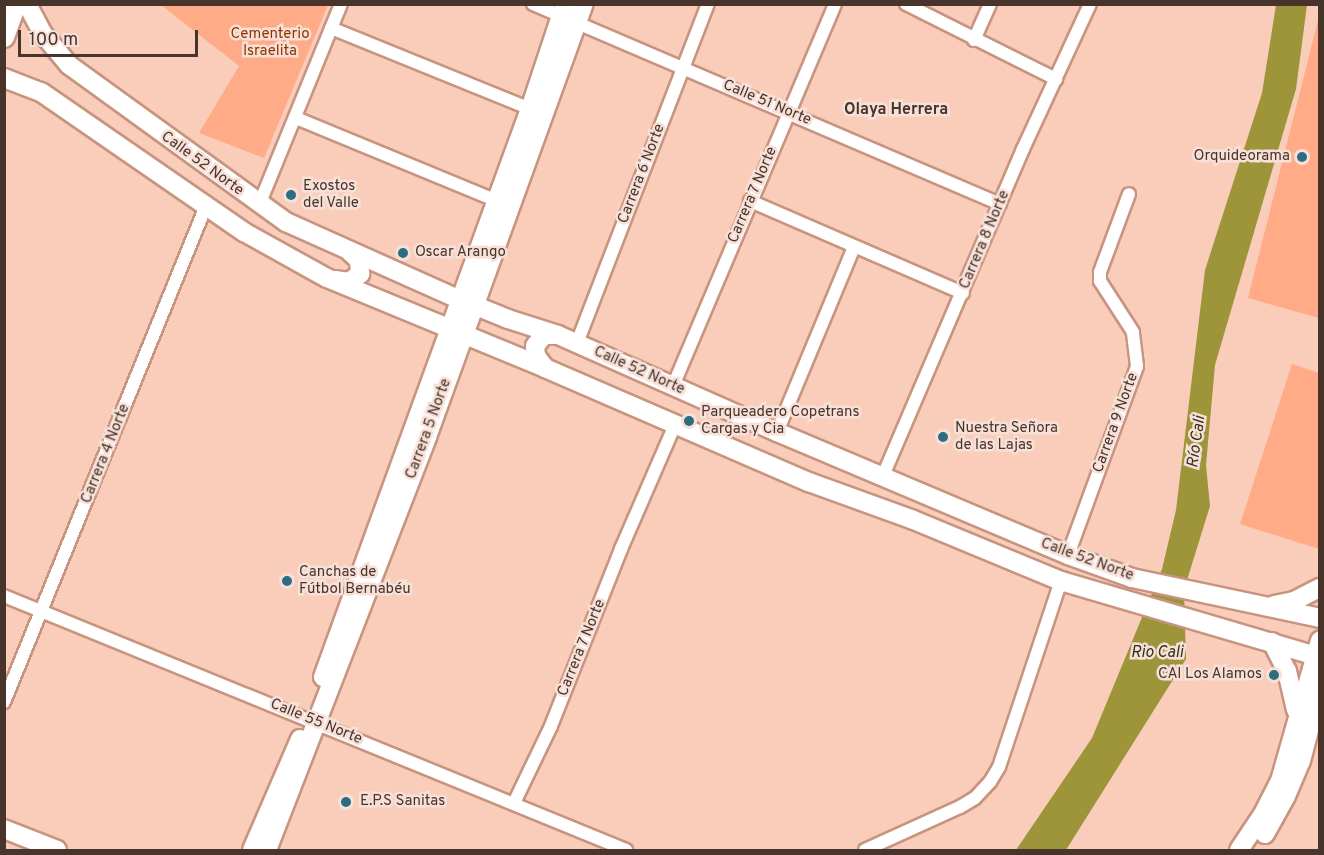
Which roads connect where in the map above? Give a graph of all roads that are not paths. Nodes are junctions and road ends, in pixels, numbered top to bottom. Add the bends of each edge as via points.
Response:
1 (16, 4) edge
2 (27, 4) edge
3 (341, 4) edge
4 (533, 4) edge
5 (584, 4) edge
6 (708, 4) edge
7 (835, 4) edge
8 (906, 4) edge
9 (990, 4) edge
10 (1090, 4) edge
11 (568, 15) edge
12 (331, 28) junction
13 (4, 37) edge
14 (974, 40) junction
15 (684, 68) junction
16 (4, 78) edge
17 (1056, 79) junction
18 (788, 111) junction
19 (537, 112) junction
20 (296, 118) junction
21 (1129, 194) dead end
22 (497, 201) junction
23 (750, 201) junction
24 (1000, 204) junction
25 (259, 205) junction
26 (206, 206) junction
27 (854, 247) junction
28 (348, 250) junction
29 (327, 278) junction
30 (963, 293) junction
31 (463, 317) junction
32 (558, 335) junction
33 (577, 343) junction
34 (545, 368) junction
35 (673, 386) junction
36 (675, 425) junction
37 (777, 432) junction
38 (882, 478) junction
39 (948, 503) junction
40 (934, 528) junction
41 (1068, 555) junction
42 (1061, 581) junction
43 (1320, 588) edge
44 (4, 596) edge
45 (1256, 605) junction
46 (44, 611) junction
47 (1320, 618) edge
48 (1264, 640) junction
49 (1318, 648) edge
50 (1320, 688) edge
51 (4, 702) edge
52 (1296, 717) junction
53 (313, 721) junction
54 (1320, 729) edge
55 (1301, 761) junction
56 (514, 803) junction
57 (4, 829) edge
58 (57, 850) edge
59 (252, 850) edge
60 (267, 850) edge
61 (626, 850) edge
62 (865, 850) edge
63 (1239, 850) edge
64 (1254, 850) edge

1 - 13 main road
2 - 25 main road, Calle 52 Norte via 49,43 69,65
3 - 12 street
4 - 11 street, Calle 51 Norte
5 - 11 main road, Carrera 5 Norte
6 - 15 street, Carrera 6 Norte
7 - 18 street, Carrera 7 Norte
8 - 14 street
9 - 14 street
10 - 17 street, Carrera 8 Norte
11 - 15 street, Calle 51 Norte
11 - 19 main road, Carrera 5 Norte
12 - 19 street
12 - 20 street
14 - 17 street
15 - 18 street, Calle 51 Norte
15 - 33 street, Carrera 6 Norte
16 - 26 main road, Calle 52 Norte via 41,92
17 - 24 street, Carrera 8 Norte
18 - 23 street, Carrera 7 Norte
18 - 24 street, Calle 51 Norte
19 - 22 main road, Carrera 5 Norte
19 - 31 main road, Carrera 5 Norte
20 - 22 street
20 - 25 street
21 - 41 street, Carrera 9 Norte via 1100,281 1134,332 1137,366
22 - 31 main road, Carrera 5 Norte
23 - 27 street
23 - 35 street, Carrera 7 Norte
24 - 30 street, Carrera 8 Norte
25 - 28 main road, Calle 52 Norte
26 - 29 main road, Calle 52 Norte via 282,256
26 - 46 street, Carrera 4 Norte
27 - 30 street
27 - 37 street
28 - 29 main road via 359,260 358,276 347,283
28 - 31 main road, Calle 52 Norte
29 - 31 main road, Calle 52 Norte via 412,313
30 - 38 street, Carrera 8 Norte
31 - 32 main road, Calle 52 Norte via 508,319
31 - 34 main road, Calle 52 Norte
31 - 53 main road, Carrera 5 Norte
32 - 33 main road, Calle 52 Norte
32 - 34 main road via 544,335 535,346 536,356
33 - 35 main road, Calle 52 Norte
34 - 36 main road, Calle 52 Norte
35 - 37 main road, Calle 52 Norte
36 - 40 main road, Calle 52 Norte via 809,482
36 - 56 street, Carrera 7 Norte via 551,726
37 - 38 main road, Calle 52 Norte
38 - 39 main road, Calle 52 Norte
39 - 40 main road via 950,520 945,526
39 - 41 main road, Calle 52 Norte
40 - 42 main road, Calle 52 Norte
41 - 45 main road, Calle 52 Norte via 1132,578
42 - 48 main road, Calle 52 Norte
42 - 62 street via 999,767 990,782 960,807
43 - 45 main road via 1294,601
44 - 46 street, Calle 55 Norte
45 - 47 main road, Calle 52 Norte
46 - 51 street, Carrera 4 Norte
46 - 53 street, Calle 55 Norte
48 - 49 main road, Calle 52 Norte
48 - 52 main road via 1292,686
49 - 52 main road
50 - 55 main road
52 - 63 main road via 1280,781
53 - 56 street, Calle 55 Norte
53 - 59 main road, Carrera 5 Norte
53 - 60 main road, Carrera 5 Norte
54 - 55 main road
55 - 64 main road via 1286,796
56 - 61 street, Calle 55 Norte
57 - 58 main road

